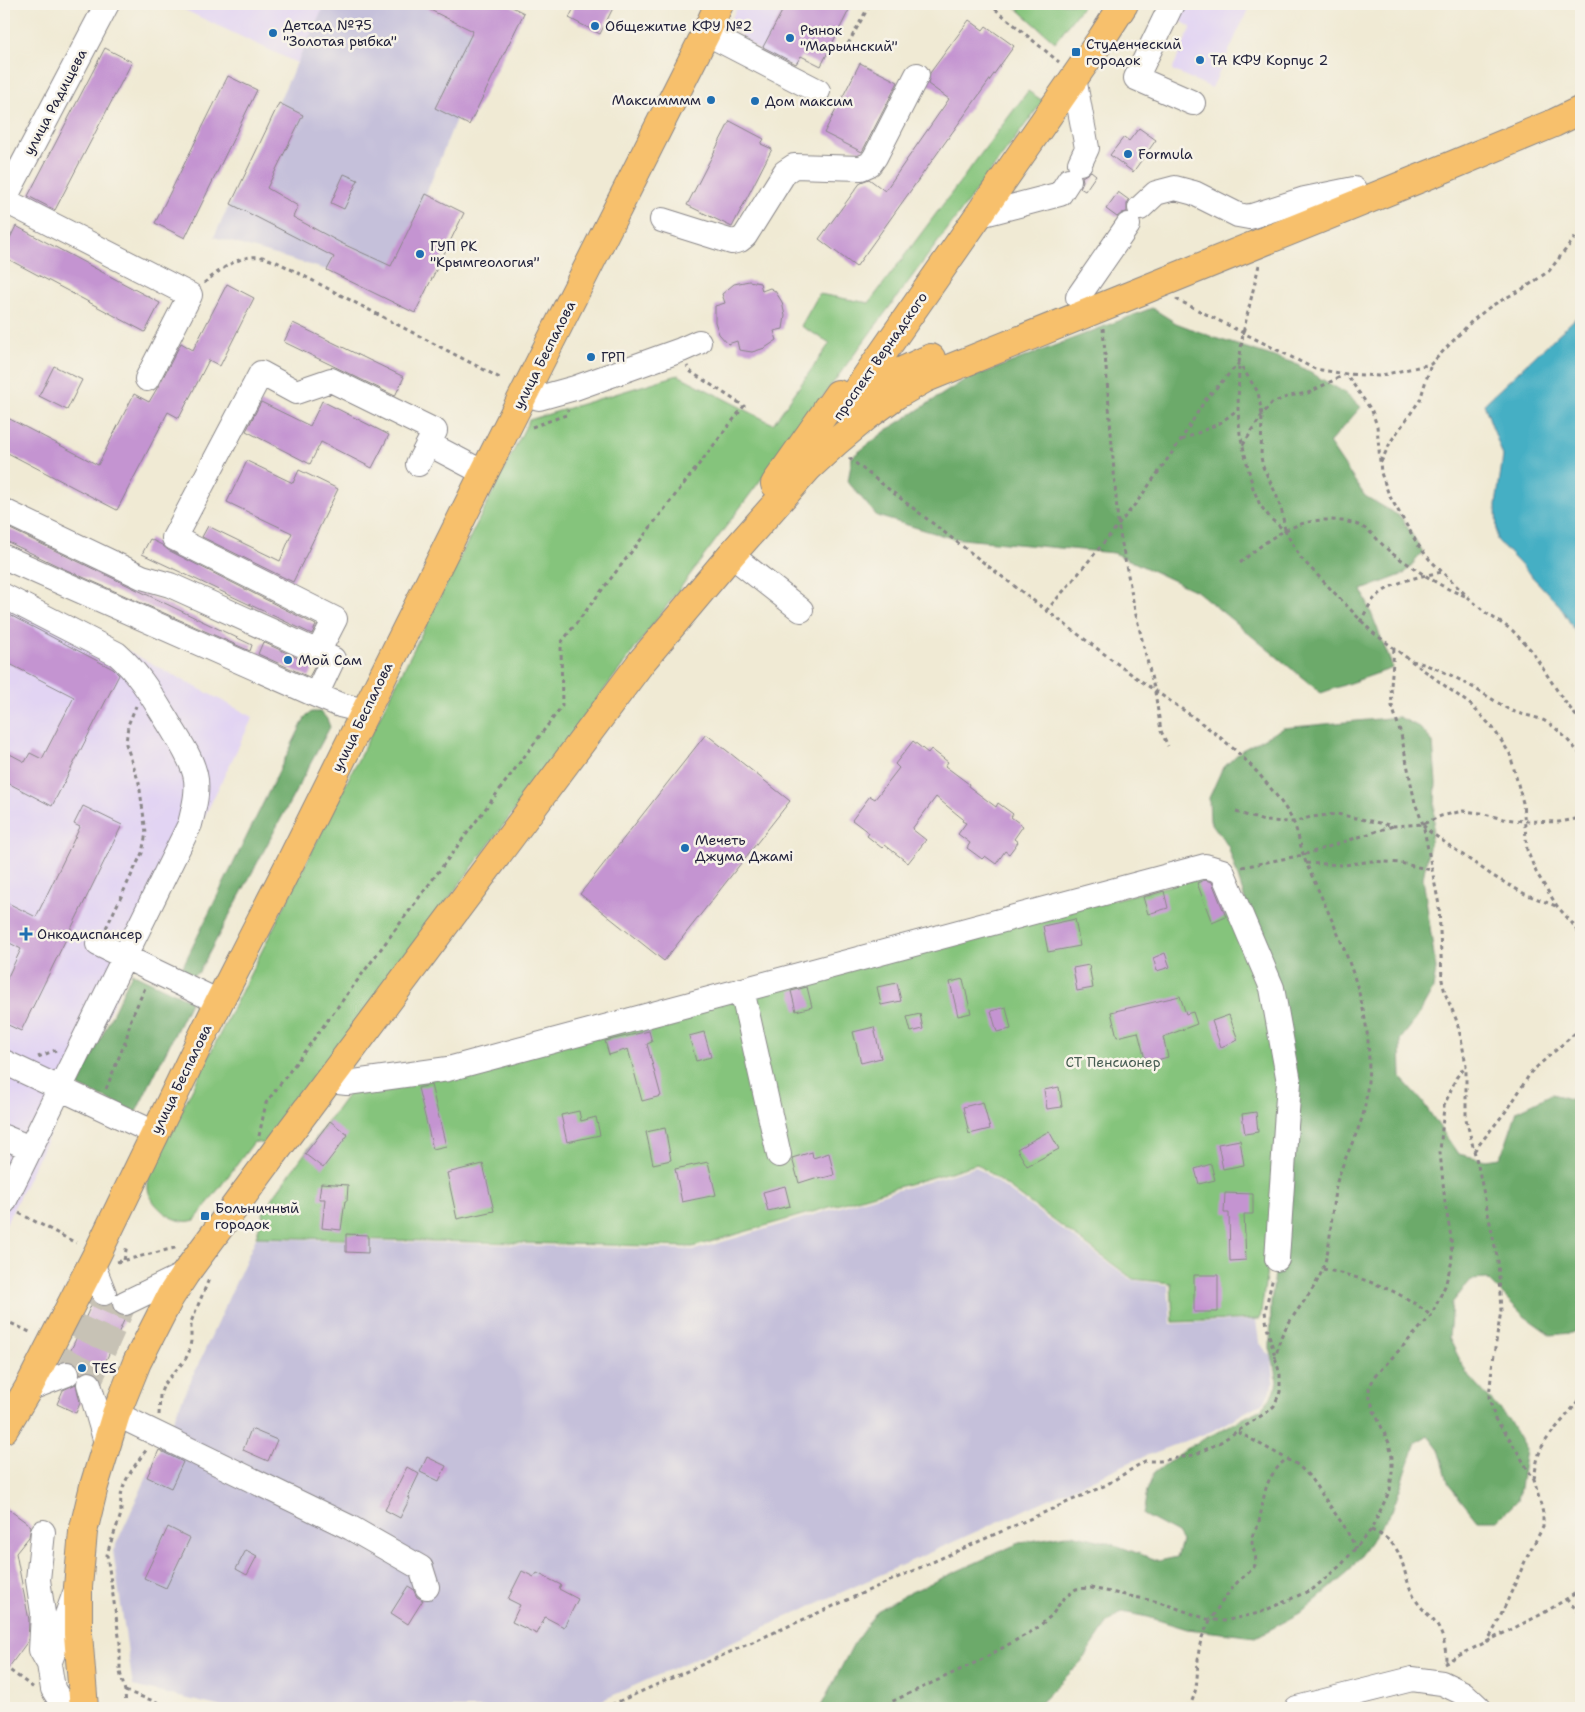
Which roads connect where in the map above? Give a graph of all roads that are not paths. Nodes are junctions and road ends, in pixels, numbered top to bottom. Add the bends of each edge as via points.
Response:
1 (106, 4) edge
2 (719, 4) edge
3 (1124, 4) edge
4 (1172, 4) edge
5 (706, 34) junction
6 (1067, 70) junction
7 (916, 75) dead end
8 (818, 91) dead end
9 (1581, 95) edge
10 (1193, 103) dead end
11 (1581, 110) edge
12 (1354, 189) junction
13 (4, 200) edge
14 (978, 216) junction
15 (662, 220) dead end
16 (1078, 297) junction
17 (699, 342) dead end
18 (146, 379) dead end
19 (856, 392) junction
20 (524, 394) junction
21 (827, 408) junction
22 (429, 444) junction
23 (418, 464) dead end
24 (484, 473) junction
25 (783, 495) junction
26 (4, 511) edge
27 (731, 555) junction
28 (4, 557) edge
29 (4, 596) edge
30 (690, 602) junction
31 (801, 610) dead end
32 (318, 652) junction
33 (316, 695) junction
34 (365, 711) junction
35 (98, 944) road end
36 (125, 956) junction
37 (742, 990) junction
38 (219, 1002) junction
39 (4, 1062) edge
40 (329, 1081) junction
41 (60, 1088) junction
42 (155, 1132) junction
43 (4, 1137) edge
44 (30, 1148) junction
45 (779, 1155) dead end
46 (8, 1206) edge
47 (95, 1256) junction
48 (1277, 1259) road end
49 (198, 1274) junction
50 (104, 1293) tunnel mouth
51 (125, 1303) tunnel mouth
52 (67, 1374) tunnel mouth
53 (89, 1384) tunnel mouth
54 (28, 1389) junction
55 (116, 1414) junction
56 (4, 1429) edge
57 (107, 1446) junction
58 (43, 1532) dead end
59 (79, 1581) junction
60 (427, 1587) dead end
61 (49, 1664) junction
62 (69, 1708) edge
63 (84, 1708) edge
64 (1297, 1708) edge
65 (1478, 1708) edge

1 - 13 street, улица Радищева
2 - 5 main road, улица Беспалова
3 - 6 main road, проспект Вернадского via 1102,38
4 - 10 street via 1136,78
5 - 8 street
5 - 20 main road, улица Беспалова
6 - 14 main road, проспект Вернадского
6 - 14 street via 1086,148 1075,172 1060,194
7 - 15 street via 870,164 861,168 794,166 785,172 740,240 732,242
9 - 12 main road via 1423,164
11 - 25 main road via 926,378 867,416
12 - 16 main road
12 - 16 street via 1305,199 1249,217 1175,188 1156,193 1134,217
13 - 18 street via 190,295
14 - 19 main road, проспект Вернадского
14 - 21 main road, проспект Вернадского
16 - 19 main road
17 - 20 street via 575,388 539,398
19 - 21 main road
19 - 25 main road, проспект Вернадского
20 - 24 main road, улица Беспалова
21 - 30 main road, проспект Вернадского
22 - 23 street
22 - 24 street
22 - 32 street via 435,431 331,380 296,392 261,373 174,538 335,619
24 - 34 main road, улица Беспалова
25 - 27 main road
26 - 32 street via 150,581 170,585
27 - 30 main road
27 - 31 street
28 - 33 street
29 - 36 street via 117,654 131,666 186,752 195,775 196,804 190,824
30 - 40 main road via 642,661
32 - 33 street via 333,660
33 - 34 street
34 - 38 main road, улица Беспалова
35 - 36 street
36 - 38 street
36 - 41 street
37 - 40 street via 448,1069 347,1083
37 - 45 street
37 - 48 street via 1205,866 1222,871 1272,988 1289,1082
38 - 42 main road, улица Беспалова
39 - 41 street
40 - 49 main road
41 - 42 street
41 - 44 street
42 - 47 main road, улица Беспалова
43 - 44 street
44 - 46 street
47 - 50 street
47 - 54 main road, улица Беспалова
49 - 51 street
49 - 55 main road via 157,1320
52 - 54 street
53 - 57 street
54 - 56 main road, улица Беспалова
55 - 57 main road
55 - 60 street via 351,1528 421,1568
57 - 59 main road via 83,1532
58 - 61 street via 38,1580 43,1612 41,1650
59 - 61 street
59 - 63 main road via 78,1634
61 - 62 street via 53,1689 63,1705
64 - 65 street via 1412,1679 1442,1683 1463,1693

